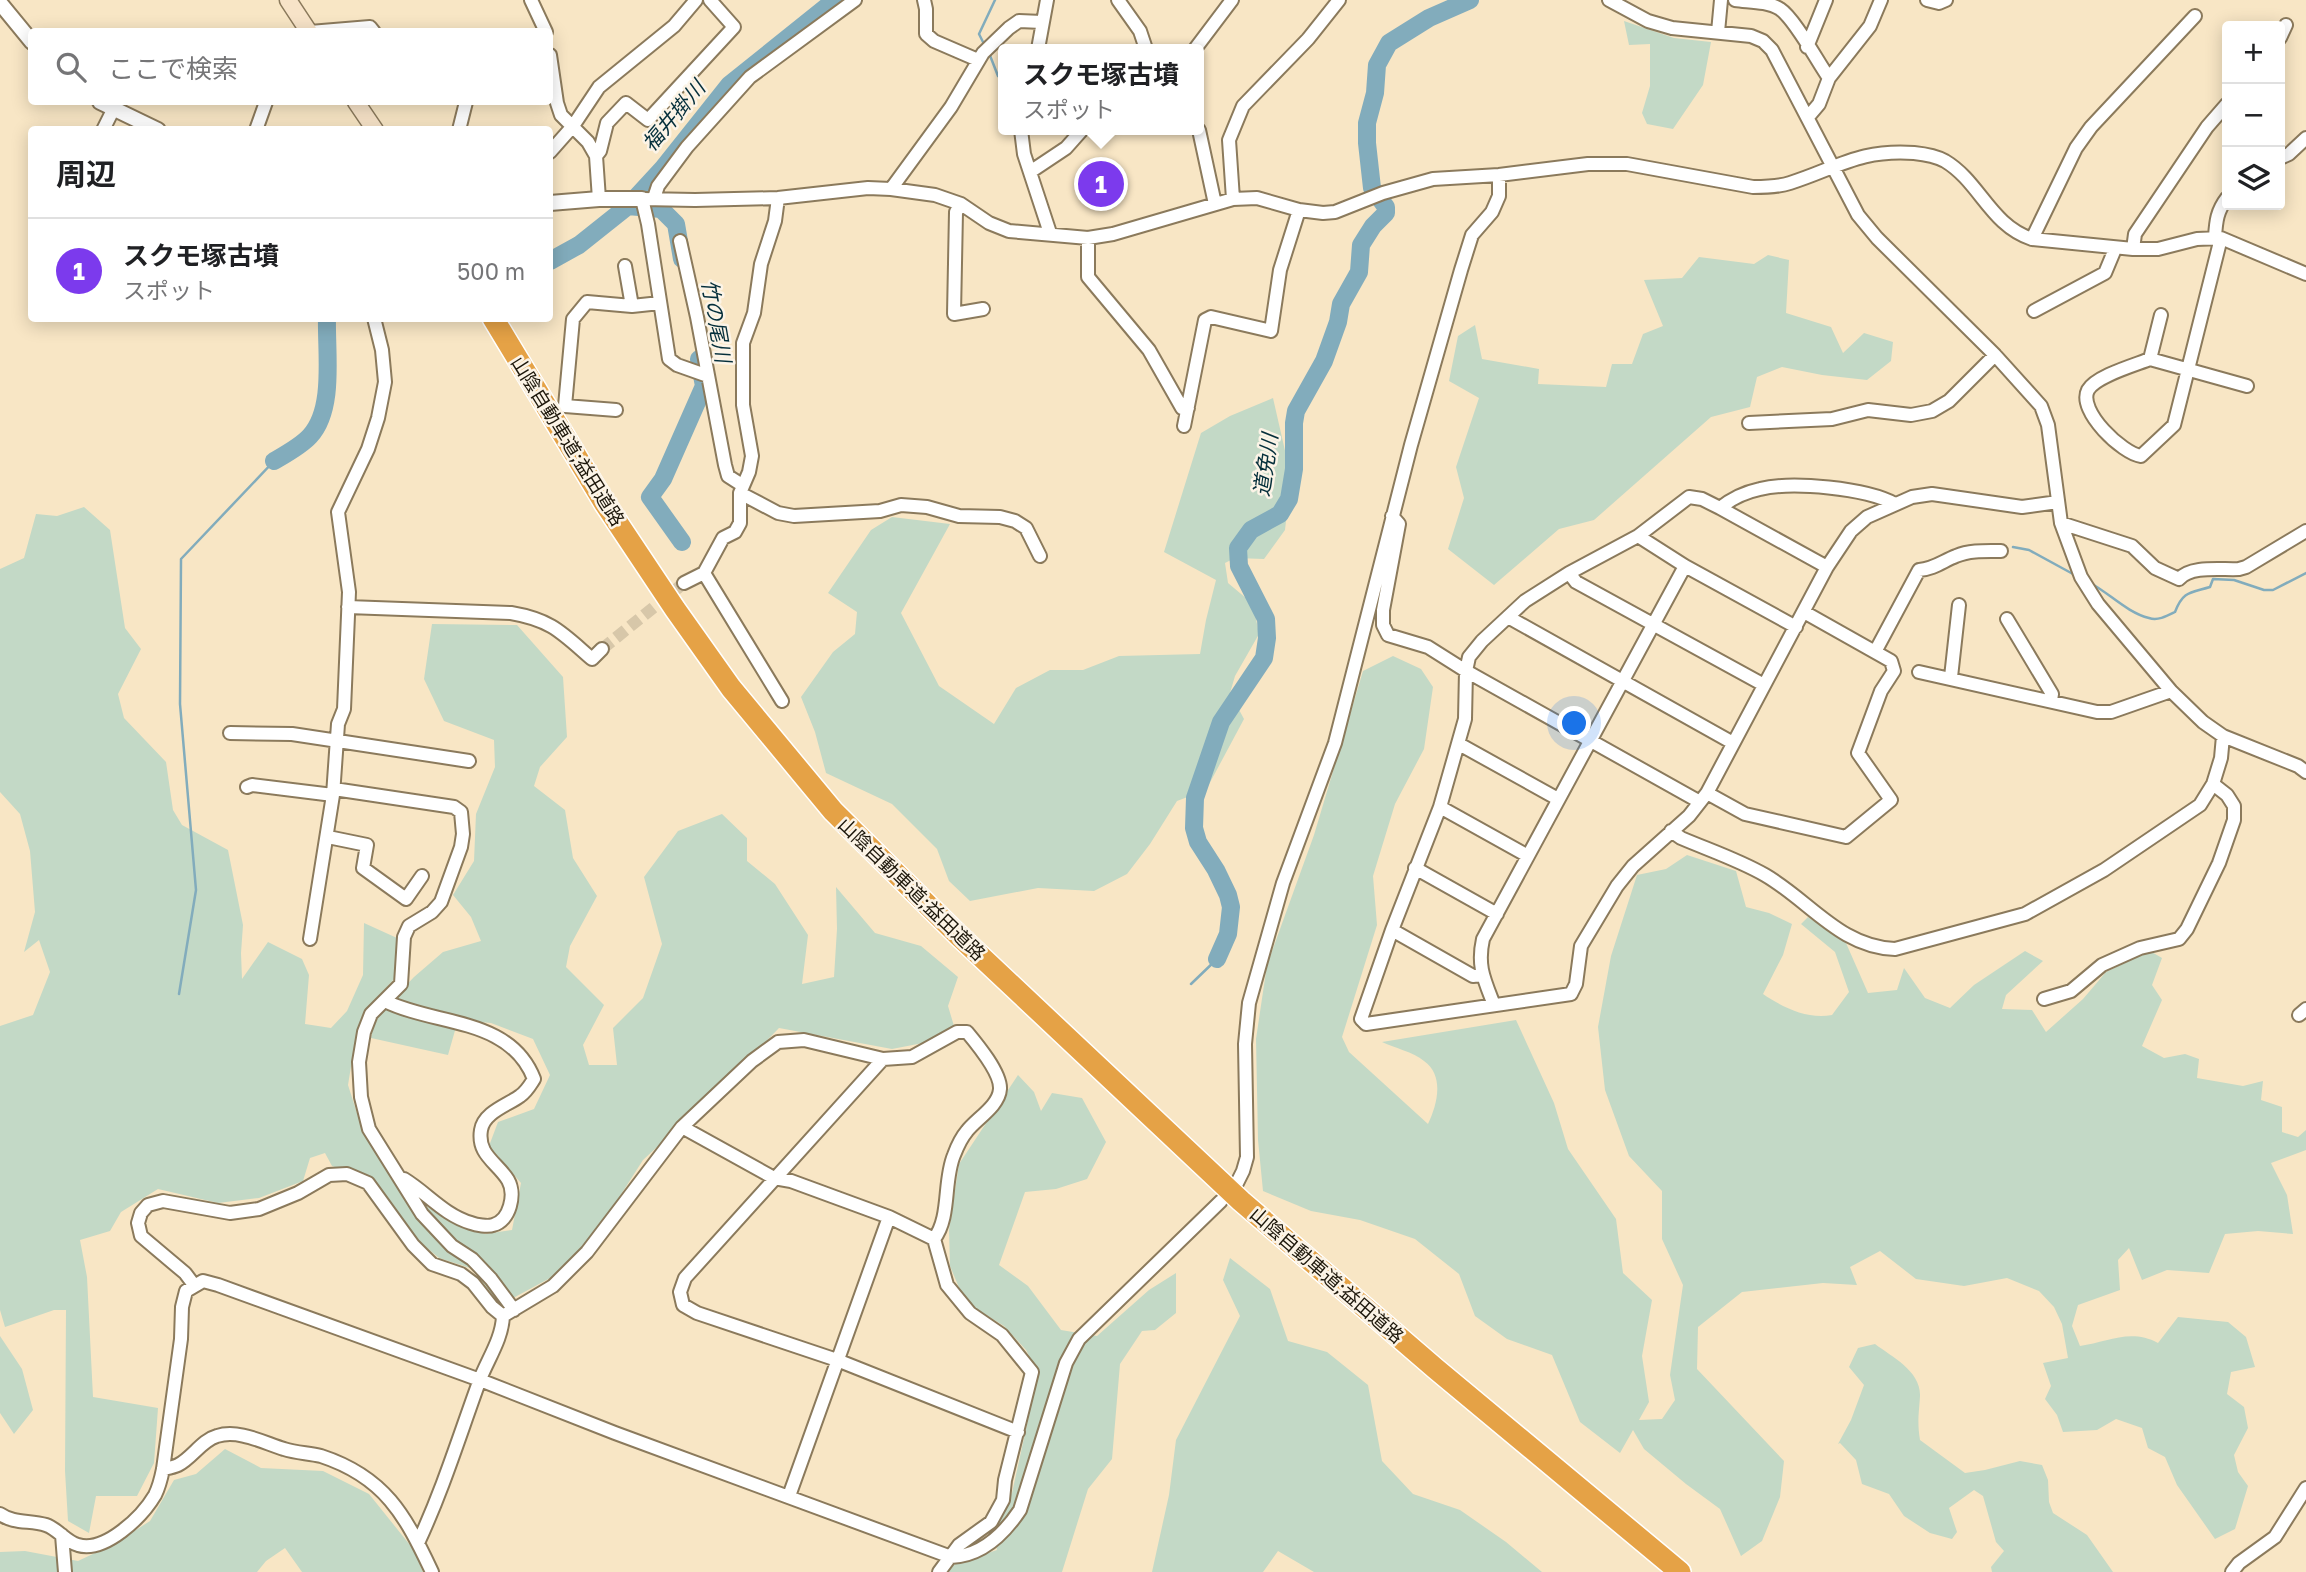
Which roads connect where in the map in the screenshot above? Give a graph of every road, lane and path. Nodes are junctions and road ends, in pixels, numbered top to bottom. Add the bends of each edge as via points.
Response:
1 (288, 0) edge
2 (531, 0) edge
3 (696, 0) edge
4 (710, 0) edge
5 (855, 0) edge
6 (924, 0) edge
7 (1047, 0) edge
8 (1118, 0) edge
9 (1232, 0) edge
10 (1339, 0) edge
11 (1609, 0) edge
12 (1721, 0) edge
13 (1735, 0) edge
14 (1826, 0) edge
15 (1881, 0) edge
16 (1927, 0) edge
17 (1946, 0) edge
18 (1756, 1) edge
19 (0, 3) edge
20 (2195, 16) dead end
21 (1042, 22) junction
22 (306, 28) edge
23 (544, 28) edge
24 (1718, 32) junction
25 (28, 37) edge
26 (1039, 44) edge
27 (1144, 44) edge
28 (1199, 44) edge
29 (1807, 47) junction
30 (978, 60) junction
31 (553, 72) edge
32 (1829, 78) junction
33 (107, 105) edge
34 (265, 105) edge
35 (358, 105) edge
36 (465, 105) edge
37 (2222, 110) edge
38 (1808, 117) junction
39 (104, 126) edge
40 (150, 126) edge
41 (257, 126) edge
42 (372, 126) edge
43 (459, 126) edge
44 (573, 126) junction
45 (1022, 135) edge
46 (1078, 135) edge
47 (1200, 135) edge
48 (2306, 138) edge
49 (553, 149) edge
50 (596, 156) junction
51 (2285, 156) edge
52 (1832, 166) junction
53 (1030, 172) junction
54 (1499, 175) junction
55 (891, 189) junction
56 (648, 198) junction
57 (778, 198) junction
58 (599, 199) junction
59 (1233, 199) junction
60 (553, 203) edge
61 (961, 204) junction
62 (1215, 204) junction
63 (2222, 204) edge
64 (1299, 211) junction
65 (1049, 233) junction
66 (2218, 237) junction
67 (1088, 238) junction
68 (2032, 239) junction
69 (680, 241) dead end
70 (2115, 249) junction
71 (2133, 249) junction
72 (625, 266) dead end
73 (2306, 274) edge
74 (660, 303) junction
75 (632, 306) junction
76 (983, 309) dead end
77 (2034, 311) dead end
78 (2161, 315) dead end
79 (375, 322) edge
80 (495, 322) edge
81 (1994, 355) junction
82 (2150, 359) junction
83 (2188, 370) junction
84 (708, 376) junction
85 (2247, 386) dead end
86 (1188, 408) junction
87 (617, 410) dead end
88 (1749, 423) dead end
89 (1184, 426) dead end
90 (741, 489) junction
91 (2058, 502) junction
92 (1895, 504) junction
93 (1720, 508) junction
94 (1392, 516) junction
95 (2061, 523) junction
96 (2306, 531) edge
97 (1638, 536) junction
98 (2001, 551) dead end
99 (1041, 556) dead end
100 (1685, 566) junction
101 (1827, 567) junction
102 (704, 573) junction
103 (1569, 573) junction
104 (684, 583) tunnel mouth
105 (1959, 605) dead end
106 (348, 607) junction
107 (1804, 612) junction
108 (1508, 617) junction
109 (2007, 619) dead end
110 (1653, 624) junction
111 (1796, 628) junction
112 (602, 649) dead end
113 (1875, 652) junction
114 (1466, 671) junction
115 (1919, 672) dead end
116 (1951, 677) junction
117 (1622, 682) junction
118 (1764, 685) junction
119 (2171, 691) junction
120 (2051, 700) junction
121 (782, 701) dead end
122 (230, 733) dead end
123 (2223, 736) junction
124 (337, 741) junction
125 (1590, 741) junction
126 (1733, 743) junction
127 (1459, 744) junction
128 (469, 761) dead end
129 (2306, 772) edge
130 (2213, 785) junction
131 (247, 787) dead end
132 (334, 792) junction
133 (1703, 797) junction
134 (1558, 799) junction
135 (1440, 807) junction
136 (1671, 831) junction
137 (328, 837) junction
138 (1528, 856) junction
139 (1415, 868) junction
140 (422, 876) dead end
141 (1496, 914) junction
142 (1392, 930) junction
143 (310, 939) dead end
144 (1482, 975) junction
145 (2044, 999) dead end
146 (385, 1001) junction
147 (1494, 1005) junction
148 (883, 1059) junction
149 (682, 1127) junction
150 (400, 1177) junction
151 (774, 1178) junction
152 (1237, 1183) dead end
153 (1221, 1201) dead end
154 (890, 1217) junction
155 (934, 1239) junction
156 (194, 1285) junction
157 (509, 1313) junction
158 (837, 1360) junction
159 (480, 1380) junction
160 (1018, 1432) junction
161 (163, 1469) junction
162 (2306, 1488) edge
163 (789, 1496) junction
164 (0, 1514) edge
165 (62, 1535) junction
166 (418, 1543) junction
167 (951, 1556) junction
168 (65, 1572) edge
169 (432, 1572) edge
170 (939, 1572) edge
171 (1680, 1572) edge
172 (2232, 1572) edge

1 - 22 main road
2 - 23 street
3 - 44 street via 674,26 599,87
4 - 50 street via 734,27 648,120 626,103 607,123
5 - 56 street via 750,77
6 - 30 street via 926,34
7 - 21 street
8 - 27 street
9 - 28 street
10 - 59 street via 1243,106 1229,140
11 - 24 street via 1648,21
12 - 24 street
13 - 18 street
14 - 29 street
15 - 32 street via 1870,26
16 - 17 street
18 - 29 street via 1781,10
19 - 25 street
20 - 68 street via 2091,127
21 - 26 street
21 - 30 street via 1019,21
24 - 38 street via 1763,41 1779,61
29 - 32 street
30 - 55 street via 951,107
31 - 44 street via 561,116
32 - 38 street via 1819,104
33 - 39 street
33 - 40 street
34 - 41 street
35 - 42 main road
36 - 43 street
37 - 71 street via 2135,234
38 - 52 street
44 - 49 street
44 - 50 street
45 - 53 street
46 - 53 street
47 - 62 street
48 - 51 street
50 - 58 street
52 - 54 street via 1773,187 1608,163
52 - 68 street via 1863,155 1927,155 1945,162 1962,177 2006,226
52 - 81 street via 1858,215 1877,238
53 - 65 street
54 - 64 street via 1433,179 1335,212
54 - 94 street via 1499,196 1492,212 1472,235
55 - 57 street
55 - 61 street
56 - 57 street
56 - 58 street
56 - 74 street
57 - 90 street via 754,313 743,343 743,405 752,456
58 - 60 street
59 - 62 street
59 - 64 street via 1257,198
61 - 65 street via 1009,230
61 - 76 street via 956,212 954,314
62 - 67 street
63 - 66 street via 2216,218
64 - 86 street via 1280,270 1271,331 1211,317 1205,320
65 - 67 street
66 - 71 street
66 - 73 street
66 - 83 street
67 - 86 street via 1088,277 1149,350 1182,408
68 - 70 street
69 - 84 street
70 - 71 street
70 - 77 street via 2105,273
72 - 75 street
74 - 75 street
74 - 84 street via 669,359
75 - 87 street via 587,302 573,319 565,406
78 - 82 street
79 - 106 street via 385,382 378,418 338,512
80 - 171 highway, 山陰自動車道;益田道路 via 605,504 675,609 731,688 833,811 1241,1201
81 - 88 street via 1949,401 1932,411 1911,415 1868,410 1832,419
81 - 91 street via 2041,406 2048,425
82 - 83 street
82 - 83 street via 2097,381 2085,400 2110,438 2135,456 2141,456 2174,425
83 - 85 street
84 - 90 street via 725,465
86 - 89 street
90 - 99 street via 778,513 794,516 880,511 901,505 959,516 1000,517 1026,528
90 - 102 street via 740,523 723,538
91 - 92 street via 2022,508 1931,494
91 - 95 street
92 - 93 street via 1861,492 1791,486 1760,489
92 - 101 street via 1867,517 1851,531
93 - 97 street via 1689,497
93 - 101 street
94 - 114 street via 1399,524 1383,625 1388,635 1428,647
94 - 152 street via 1335,743 1283,883 1249,1003 1247,1157
95 - 96 street via 2132,546 2155,568 2179,579 2193,571 2246,567
95 - 119 street via 2081,577 2098,604
97 - 100 street
97 - 103 street
98 - 113 street via 1957,555 1920,570
100 - 110 street
100 - 111 street
101 - 107 street
102 - 104 street
102 - 121 street
103 - 108 street
103 - 110 street via 1576,582
105 - 116 street
106 - 112 street via 511,612 554,625 592,659
106 - 124 street via 344,709
107 - 111 street
107 - 113 street
108 - 114 street via 1469,657
108 - 117 street
109 - 120 street via 2052,694
110 - 117 street
110 - 118 street
111 - 118 street
113 - 133 street via 1891,661 1894,671 1881,691 1858,753 1891,800 1846,837 1745,814
114 - 125 street
114 - 127 street via 1465,719
115 - 116 street
116 - 120 street
117 - 125 street
117 - 126 street
118 - 126 street
119 - 120 street via 2111,712
119 - 123 street
122 - 124 street via 292,734
123 - 129 street
123 - 130 street
124 - 128 street
124 - 132 street
125 - 133 street
125 - 134 street
126 - 133 street
127 - 134 street
127 - 135 street
130 - 136 street via 2200,805 2055,899 2025,914 1895,949 1858,942 1765,874
130 - 145 street via 2234,806 2234,820 2188,929 2179,940 2140,948 2102,965 2071,991
131 - 132 street
132 - 137 street
132 - 146 street via 454,807 461,812 461,847 441,902 409,926 401,984
133 - 136 street
134 - 138 street
135 - 138 street
135 - 139 street
136 - 147 street via 1617,886 1581,946 1571,994
137 - 140 street via 367,845 363,869 406,899
137 - 143 street
138 - 141 street
139 - 141 street
139 - 142 street
141 - 144 street via 1481,949
142 - 144 street via 1474,976
142 - 147 street via 1361,1019 1366,1024
144 - 147 street
146 - 150 street via 364,1032 359,1062 361,1097 369,1129
146 - 150 street via 491,1032 519,1052 534,1079 519,1097 489,1116 481,1129 481,1149 509,1181 512,1200 505,1218 492,1226 471,1223 431,1202
148 - 149 street via 804,1040 778,1042
148 - 151 street
148 - 155 street via 912,1057 957,1032 967,1032 998,1078 996,1100 965,1132 953,1157 941,1229
149 - 151 street
149 - 157 street via 587,1252 553,1286
150 - 157 street via 422,1214 452,1246 472,1259
151 - 154 street
151 - 158 street via 685,1278 680,1292 683,1305
153 - 167 street via 1079,1339 1066,1363 1020,1510 1006,1530 982,1548
154 - 155 street
154 - 158 street
155 - 160 street via 947,1285 970,1313 1002,1335 1032,1371
156 - 157 street via 141,1236 138,1223 148,1205 163,1201 230,1213 259,1209 329,1175 347,1174 368,1183 412,1245 432,1264 461,1274 492,1307
156 - 159 street via 203,1281 218,1285
156 - 161 street via 186,1292 182,1307
157 - 159 street
158 - 160 street
158 - 163 street
159 - 163 street
159 - 166 street
160 - 167 street via 1003,1500 991,1522
161 - 165 street via 153,1498 113,1538 94,1546 76,1545
161 - 166 street via 179,1464 214,1436 227,1434 320,1456 361,1472 378,1486
162 - 172 street via 2275,1537
163 - 167 street
164 - 165 street via 9,1521 31,1521
165 - 168 street
166 - 169 street
167 - 170 street

